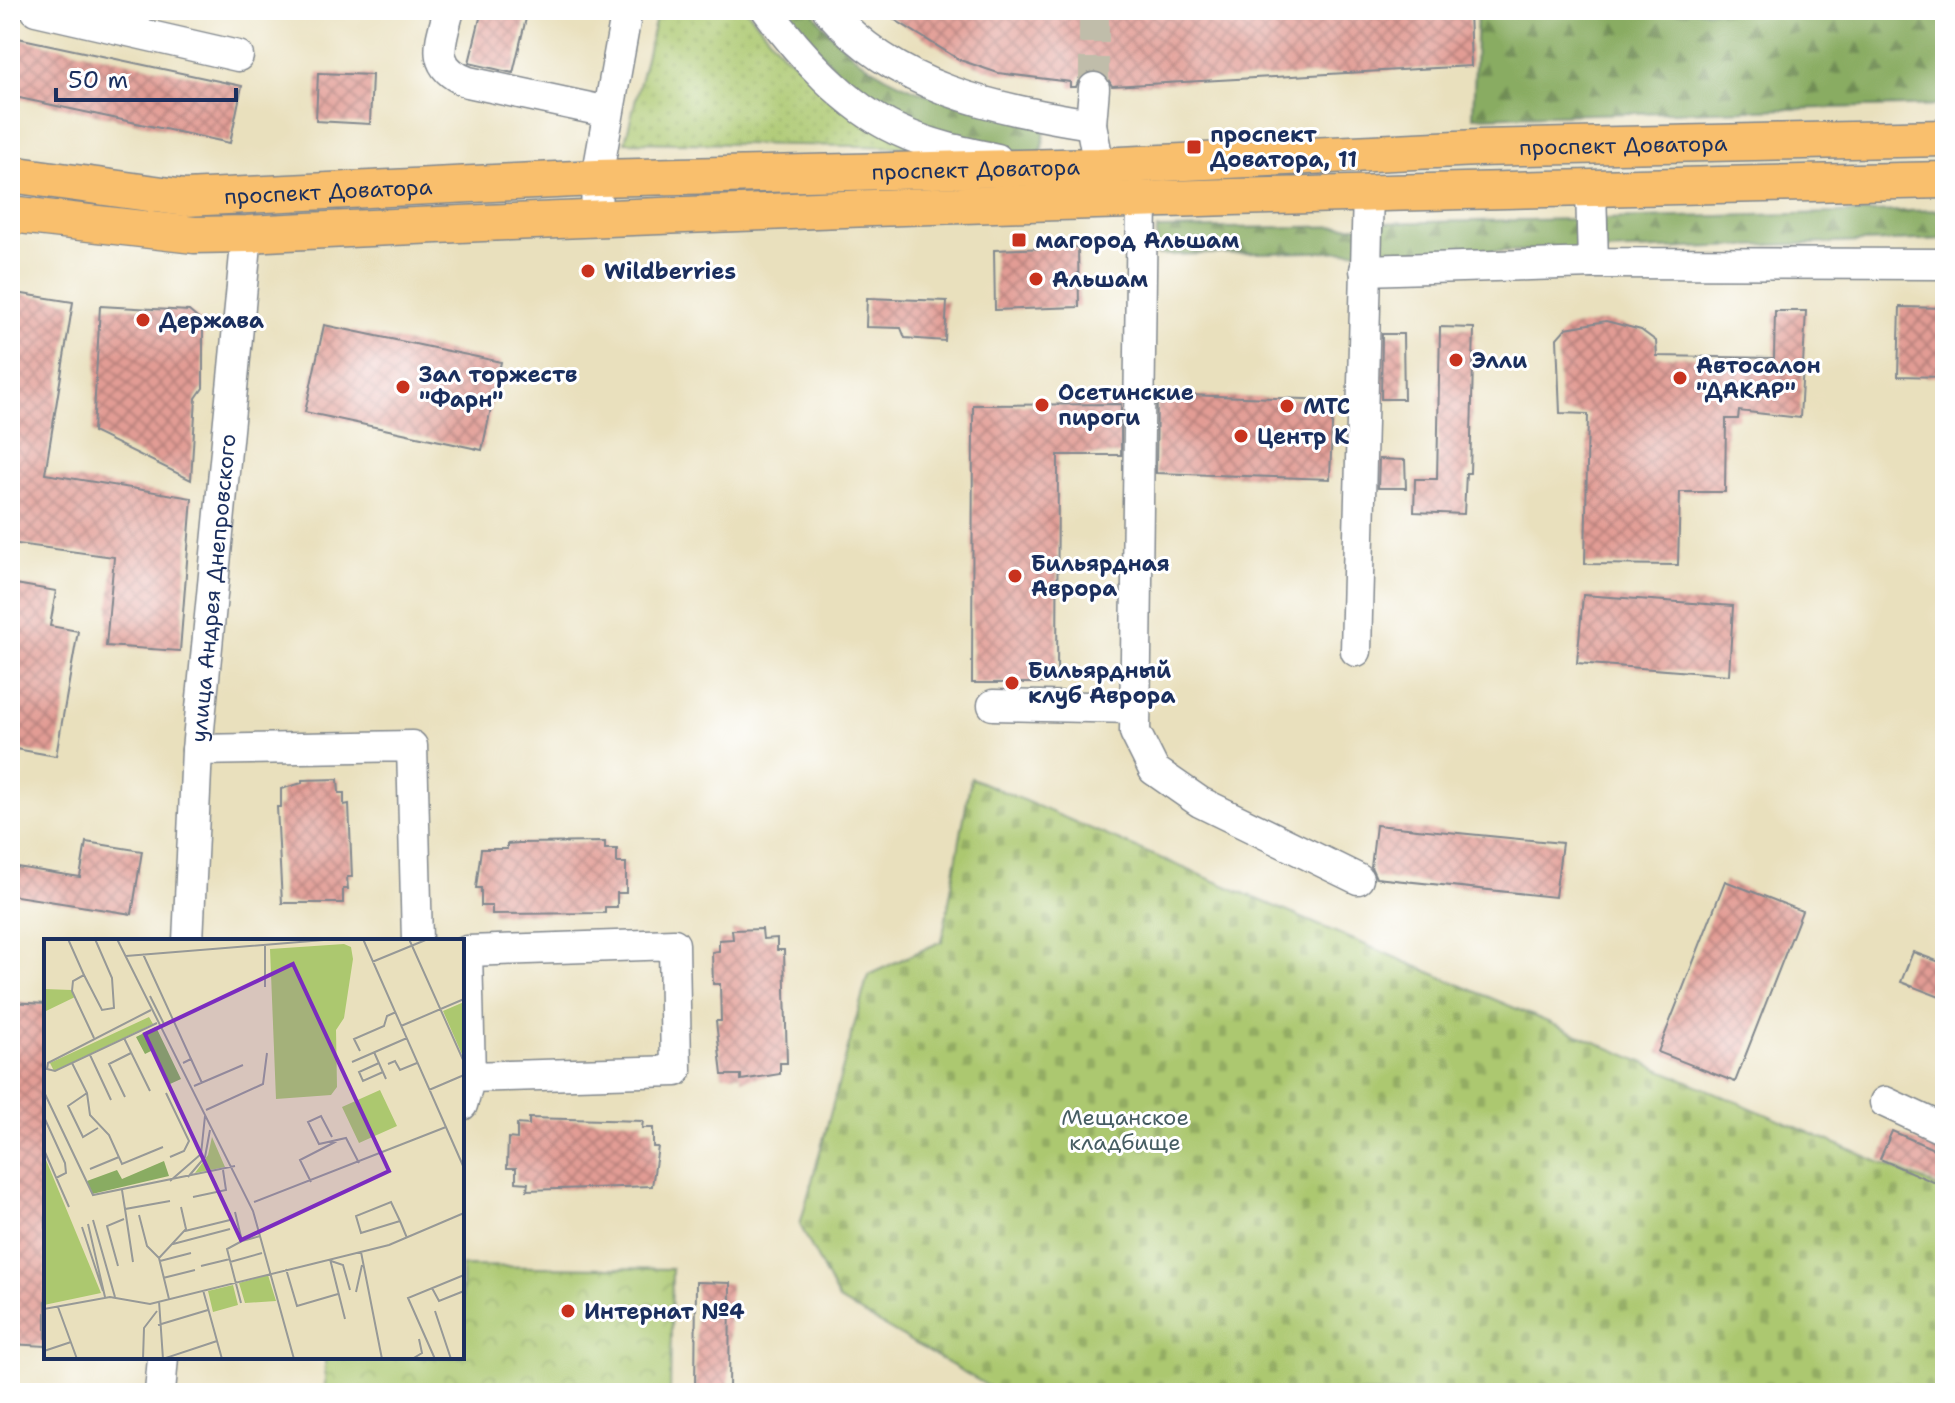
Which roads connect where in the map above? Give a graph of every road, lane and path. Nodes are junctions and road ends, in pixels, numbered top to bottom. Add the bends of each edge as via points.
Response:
1 (36, 10) edge
2 (449, 10) edge
3 (627, 10) edge
4 (767, 10) edge
5 (828, 10) edge
6 (238, 56) dead end
7 (1094, 88) tunnel mouth
8 (608, 112) junction
9 (1091, 124) junction
10 (1945, 138) edge
11 (1099, 166) junction
12 (1042, 169) junction
13 (10, 174) edge
14 (597, 178) junction
15 (1945, 180) edge
16 (1591, 188) junction
17 (1368, 192) junction
18 (1142, 199) junction
19 (10, 214) edge
20 (596, 217) junction
21 (247, 234) junction
22 (1593, 263) junction
23 (1945, 264) edge
24 (1365, 270) junction
25 (1356, 651) dead end
26 (993, 705) dead end
27 (1135, 708) junction
28 (197, 750) junction
29 (1358, 879) dead end
30 (188, 939) edge
31 (417, 939) edge
32 (466, 1091) edge
33 (1885, 1102) dead end
34 (1945, 1130) edge
35 (163, 1359) edge
36 (160, 1393) edge

1 - 6 street
2 - 8 street via 441,62 450,75
3 - 8 street
4 - 12 street via 836,85 895,129 946,149
5 - 9 street via 894,68 964,98
7 - 9 street
8 - 14 street
9 - 11 street
10 - 11 main road, проспект Доватора via 1478,148
11 - 12 main road, проспект Доватора
12 - 14 main road, проспект Доватора
13 - 14 main road, проспект Доватора via 185,198
14 - 20 street
15 - 16 main road, проспект Доватора
16 - 17 main road, проспект Доватора
16 - 22 street
17 - 18 main road, проспект Доватора
17 - 24 street
18 - 20 main road, проспект Доватора
18 - 27 street
19 - 21 main road, проспект Доватора via 194,235
20 - 21 main road, проспект Доватора
21 - 28 street, улица Андрея Днепровского
22 - 23 street
22 - 24 street
24 - 25 street
26 - 27 street
27 - 29 street via 1135,732 1154,770 1200,802
28 - 30 street, улица Андрея Днепровского
28 - 31 street via 412,746
32 - 32 street via 467,951 674,944 676,1071
33 - 34 street
35 - 36 street

